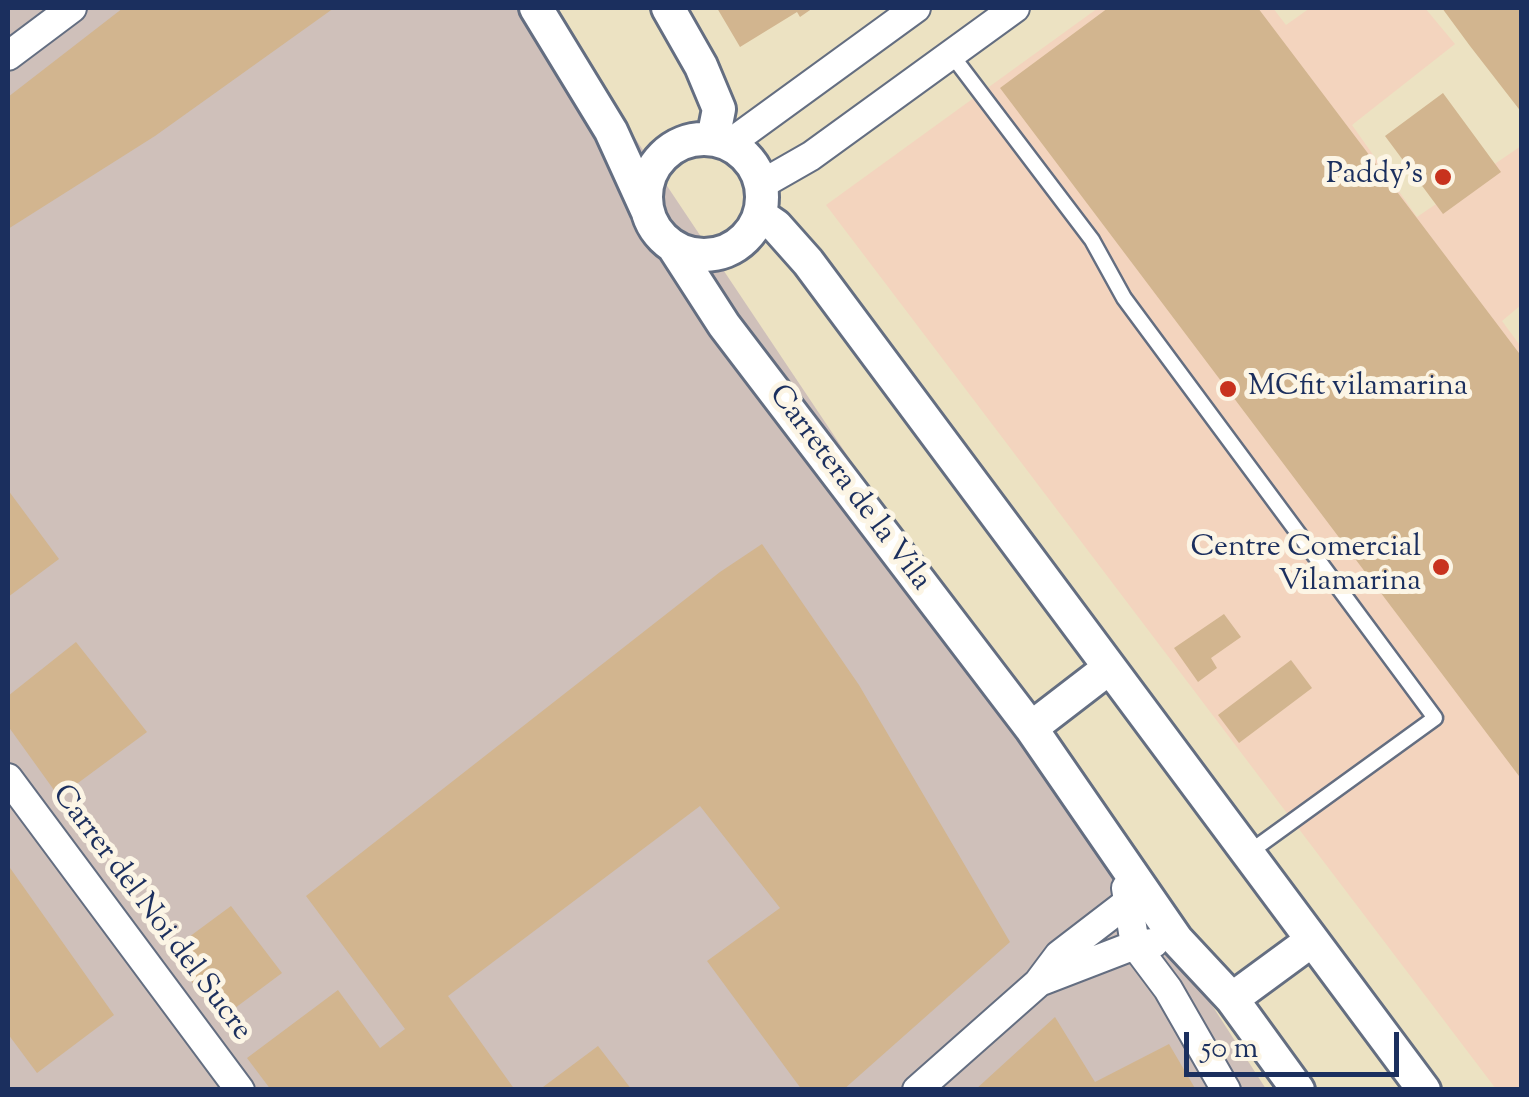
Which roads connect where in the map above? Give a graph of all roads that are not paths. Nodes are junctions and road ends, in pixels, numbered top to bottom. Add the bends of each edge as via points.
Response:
1 (72, 8) edge
2 (536, 8) edge
3 (668, 8) edge
4 (916, 8) edge
5 (1016, 8) edge
6 (951, 54) junction
7 (8, 56) edge
8 (721, 141) junction
9 (761, 200) junction
10 (648, 214) junction
11 (673, 246) junction
12 (1109, 668) junction
13 (1031, 728) junction
14 (8, 778) edge
15 (1246, 854) junction
16 (1121, 859) junction
17 (1128, 902) junction
18 (1178, 940) junction
19 (1311, 941) junction
20 (1135, 945) junction
21 (1038, 983) junction
22 (1232, 999) junction
23 (240, 1090) edge
24 (917, 1090) edge
25 (1226, 1090) edge
26 (1298, 1090) edge
27 (1424, 1090) edge

1 - 7 street
2 - 10 street via 612,131
3 - 8 street via 702,66 719,109
4 - 8 street
5 - 6 street
6 - 9 street
6 - 15 lane via 1434,718
8 - 9 street via 750,160
8 - 10 street via 680,144 654,166
9 - 11 street via 746,238 724,252 698,255
9 - 12 street
10 - 11 street
11 - 13 street, Carretera de la Vila via 724,324
12 - 13 street
12 - 15 street
13 - 16 street, Carretera de la Vila
14 - 23 street, Carrer del Noi del Sucre
15 - 19 street
16 - 17 street
16 - 18 street, Carretera de la Vila
17 - 20 street
17 - 21 street via 1060,955
18 - 20 street
18 - 22 street, Carretera de la Vila
19 - 22 street
19 - 27 street
20 - 21 street
20 - 25 street
21 - 24 street
22 - 26 street, Carretera de la Vila

